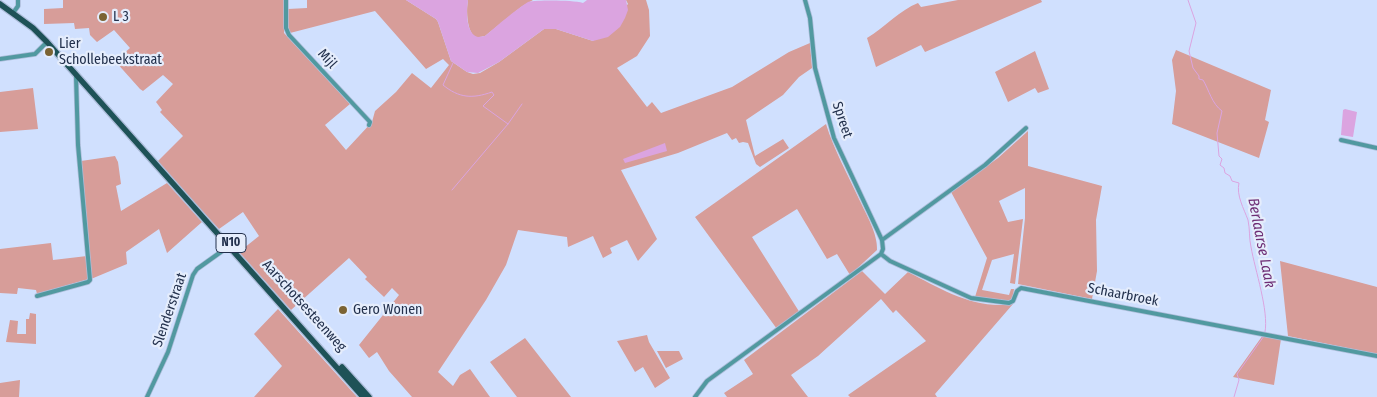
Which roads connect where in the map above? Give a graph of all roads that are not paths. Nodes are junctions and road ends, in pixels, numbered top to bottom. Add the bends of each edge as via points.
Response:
1 (18, 0) edge
2 (286, 0) edge
3 (805, 0) edge
4 (0, 4) edge
5 (13, 13) junction
6 (48, 42) junction
7 (0, 59) edge
8 (76, 76) junction
9 (369, 125) dead end
10 (1026, 128) dead end
11 (1341, 140) dead end
12 (1377, 148) edge
13 (882, 240) junction
14 (230, 245) junction
15 (882, 254) junction
16 (38, 296) dead end
17 (1377, 356) edge
18 (147, 397) edge
19 (363, 397) edge
20 (369, 397) edge
21 (695, 397) edge

1 - 5 street
2 - 9 street, Mijl via 289,35 370,122
3 - 13 street, Spreet via 815,68 834,138
4 - 5 main road, Aarschotsesteenweg / N10
5 - 6 main road, Aarschotsesteenweg / N10
6 - 7 street via 35,54
6 - 8 main road, Aarschotsesteenweg / N10
8 - 14 main road, Aarschotsesteenweg / N10 via 125,125
8 - 16 street via 78,146 90,280
10 - 13 street via 985,165
11 - 12 street
13 - 15 street, Spreet
14 - 18 street, Slenderstraat via 193,275 168,352
14 - 19 main road, Aarschotsesteenweg / N10
14 - 20 main road, Aarschotsesteenweg / N10
15 - 17 street, Schaarbroek via 890,261 976,300 1013,301 1021,288
15 - 21 street via 707,381

